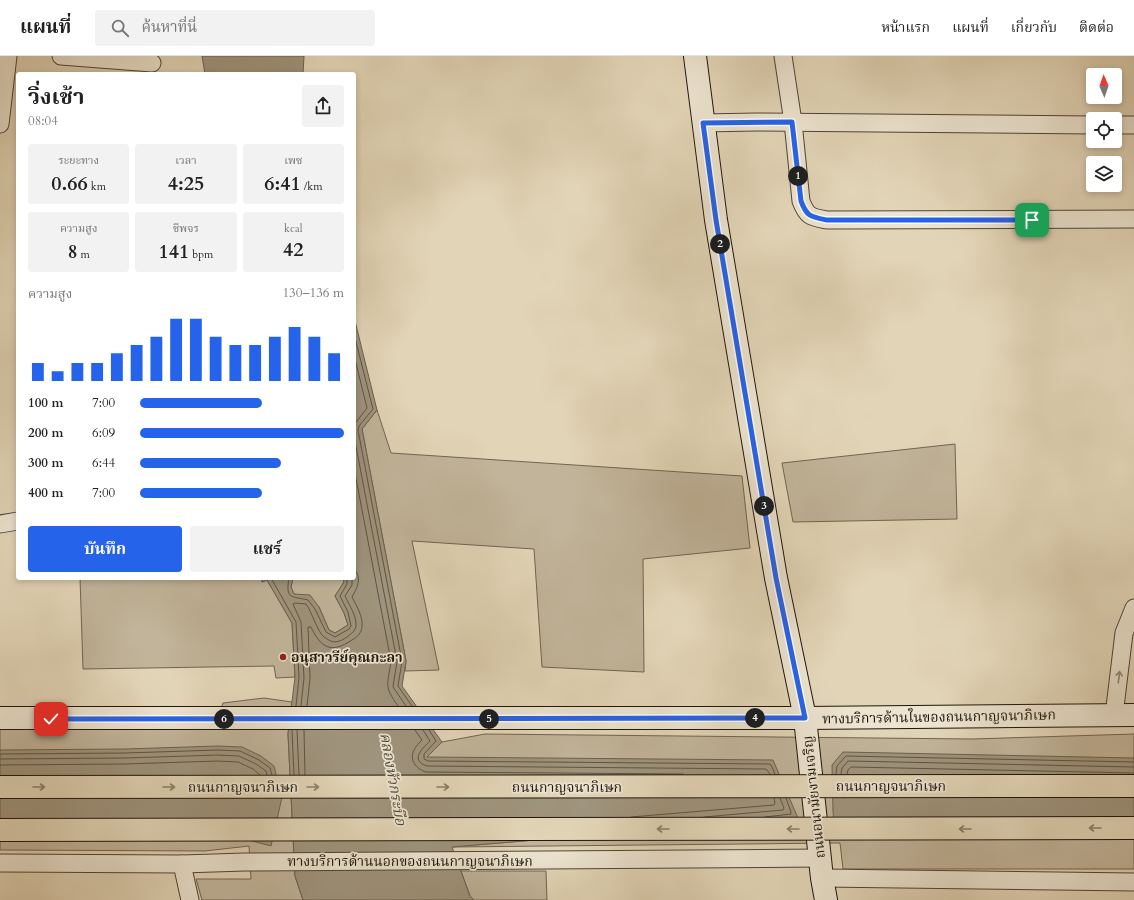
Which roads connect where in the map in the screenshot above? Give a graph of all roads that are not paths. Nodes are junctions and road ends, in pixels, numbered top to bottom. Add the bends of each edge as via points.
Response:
1 (8, 56) edge
2 (61, 56) edge
3 (695, 56) edge
4 (783, 56) edge
5 (152, 63) dead end
6 (792, 122) junction
7 (703, 123) junction
8 (0, 124) edge
9 (1086, 125) edge
10 (1122, 125) edge
11 (1134, 125) edge
12 (1134, 219) edge
13 (16, 520) edge
14 (0, 524) edge
15 (1134, 608) edge
16 (1124, 715) edge
17 (0, 718) edge
18 (805, 718) junction
19 (1134, 786) edge
20 (0, 787) edge
21 (1134, 828) edge
22 (0, 830) edge
23 (0, 863) edge
24 (182, 864) junction
25 (821, 868) junction
26 (1134, 882) edge
27 (190, 900) edge
28 (826, 900) edge

1 - 8 street
2 - 5 street
3 - 7 main road, ถนนอนามัยงามเจริญ
4 - 6 street
6 - 7 street
6 - 9 street
6 - 12 street via 801,201 810,217 827,220
7 - 18 main road, ถนนอนามัยงามเจริญ via 716,220 776,578
10 - 11 street
13 - 14 street
16 -> 15 street via 1124,633
16 - 18 main road, ทางบริการด้านในของถนนกาญจนาภิเษก
17 - 18 main road, ทางบริการด้านในของถนนกาญจนาภิเษก
18 - 25 main road, ถนนอนามัยงามเจริญ
20 -> 19 highway, ถนนกาญจนาภิเษก, bridge
21 -> 22 highway, bridge
23 - 24 street, ทางบริการด้านนอกของถนนกาญจนาภิเษก
24 - 25 street, ทางบริการด้านนอกของถนนกาญจนาภิเษก via 460,860
24 - 27 street
25 - 26 street, ทางบริการด้านนอกของถนนกาญจนาภิเษก
25 - 28 main road, ถนนอนามัยงามเจริญ

